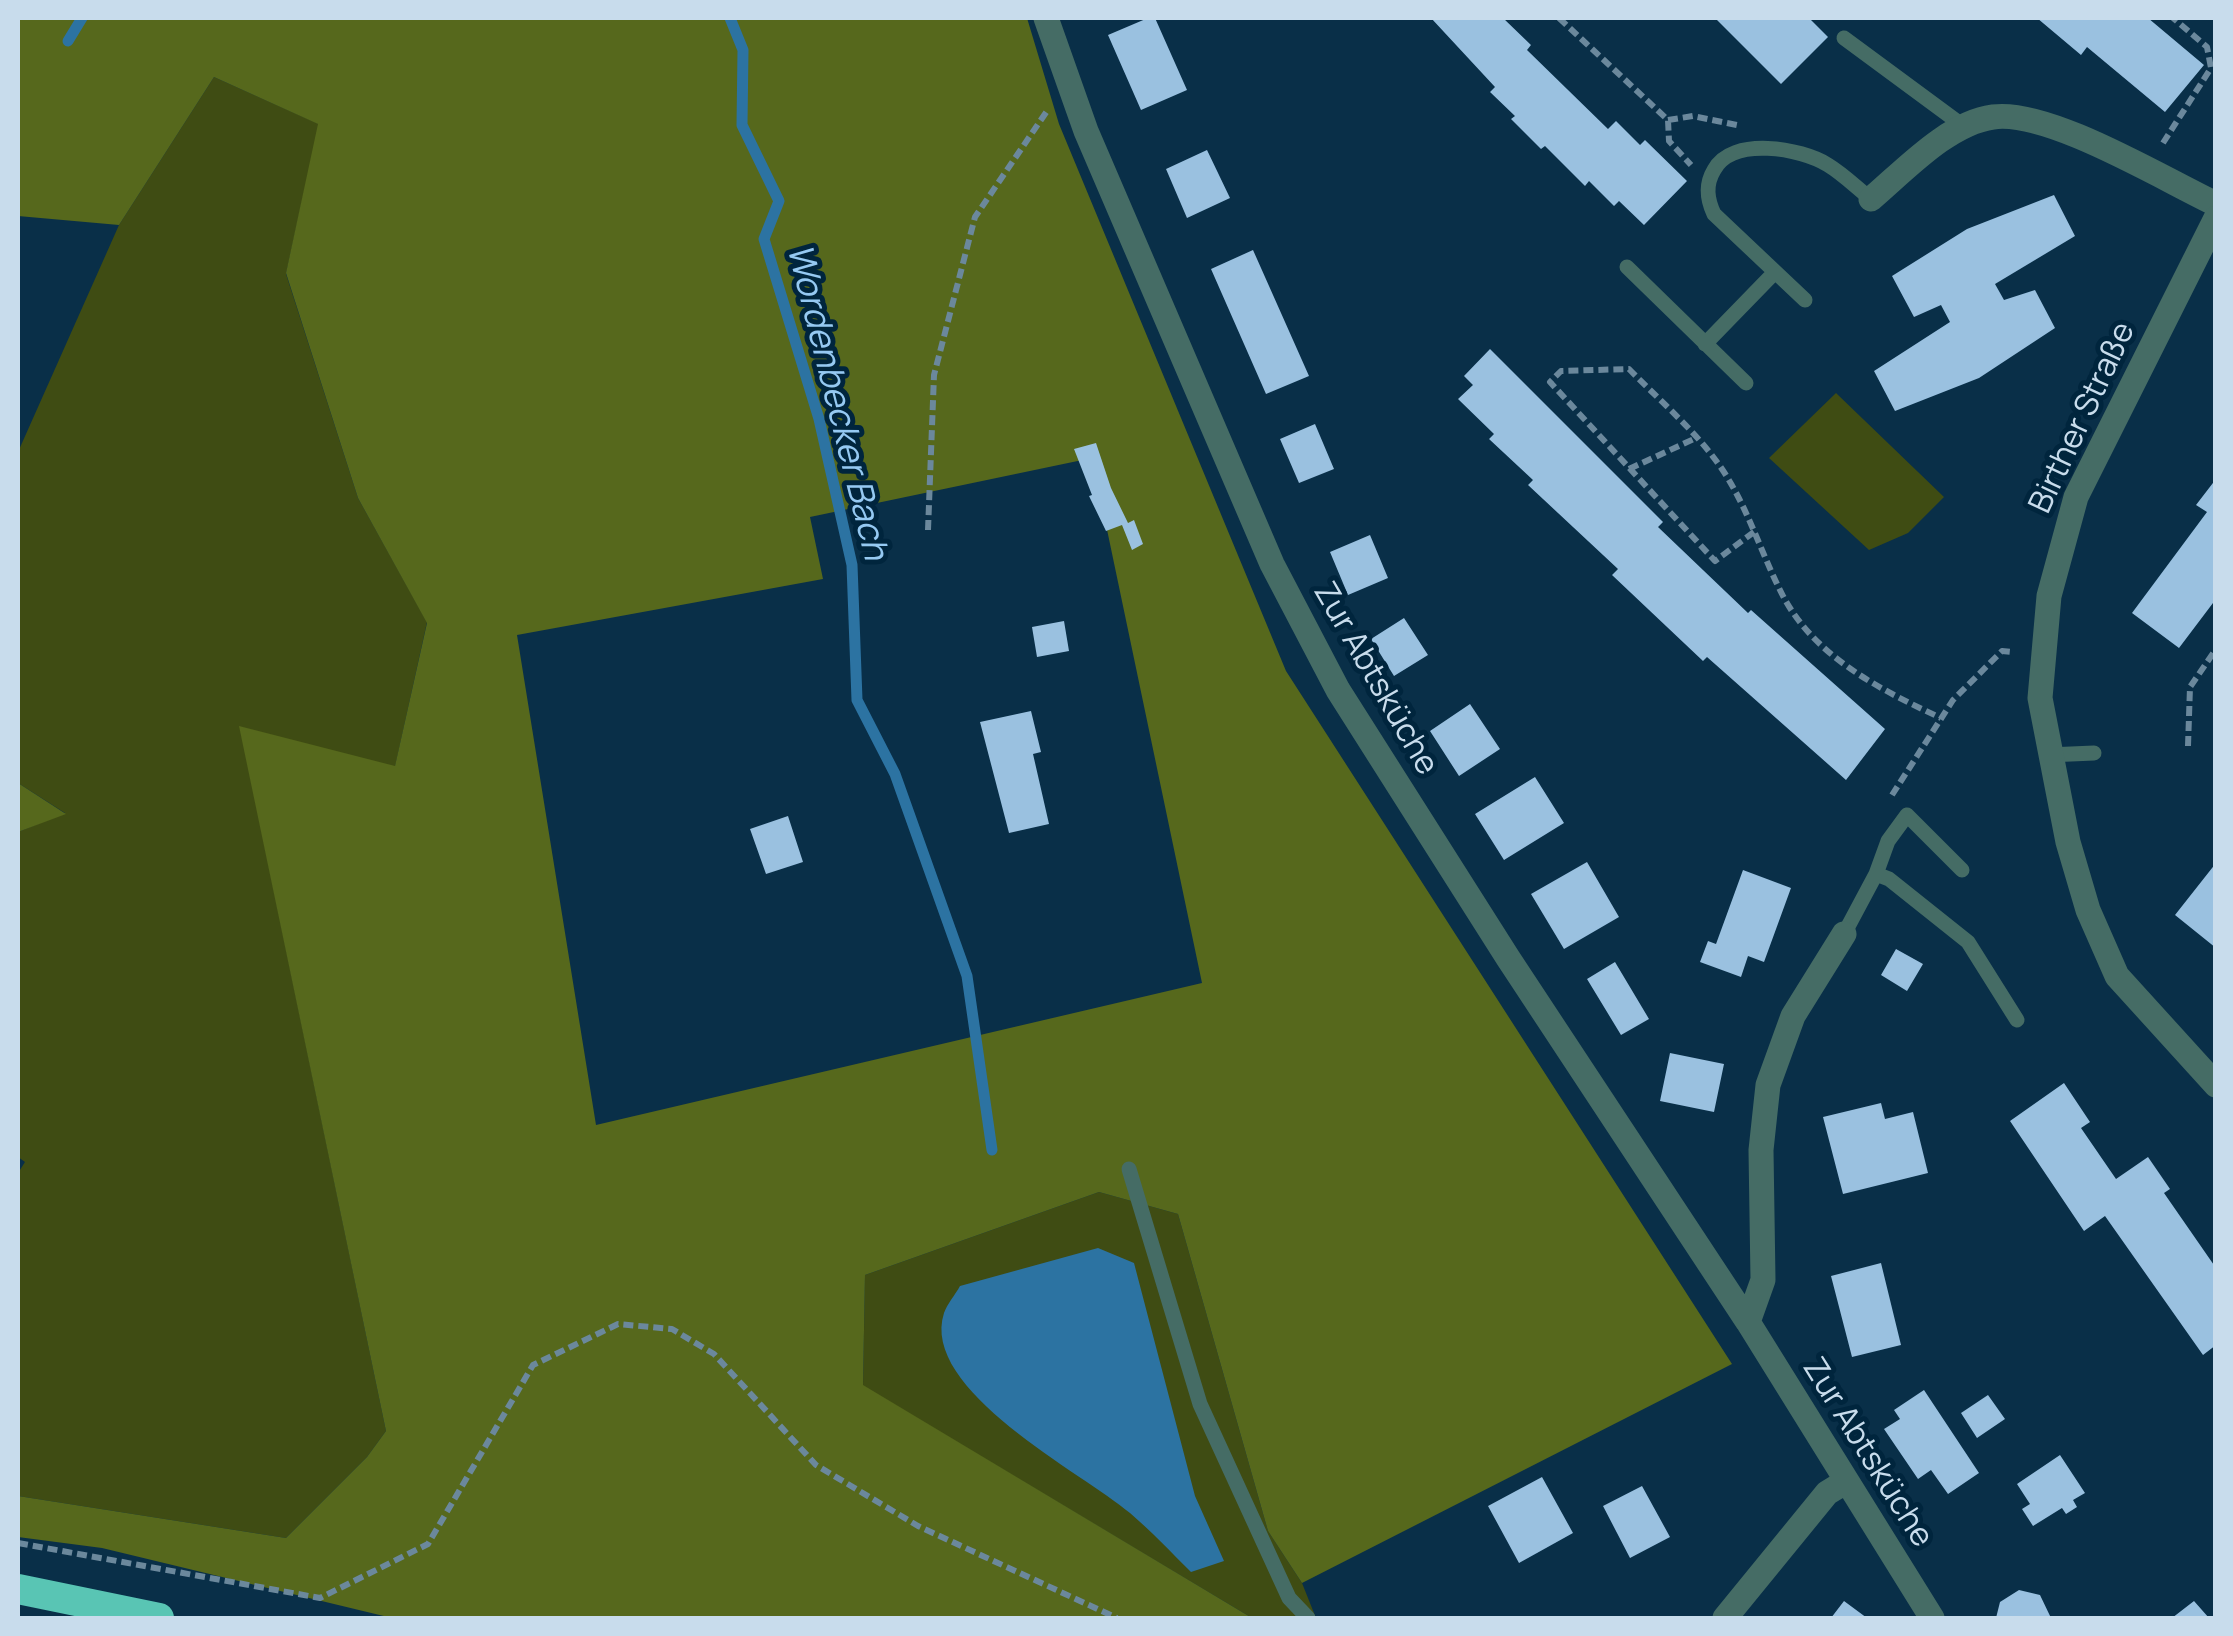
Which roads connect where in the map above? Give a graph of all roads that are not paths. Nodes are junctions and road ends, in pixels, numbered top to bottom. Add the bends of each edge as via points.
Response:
1 (1046, 18) edge
2 (1844, 38) dead end
3 (1966, 128) junction
4 (1871, 199) joint
5 (2216, 204) edge
6 (2216, 218) edge
7 (1627, 267) dead end
8 (1775, 272) junction
9 (1805, 300) dead end
10 (1705, 344) junction
11 (1746, 383) dead end
12 (2094, 753) dead end
13 (2048, 755) junction
14 (1962, 870) dead end
15 (1876, 874) junction
16 (1844, 934) joint
17 (2017, 1020) dead end
18 (2216, 1085) edge
19 (1129, 1169) dead end
20 (1748, 1322) junction
21 (1845, 1482) junction
22 (18, 1589) edge
23 (158, 1618) edge
24 (1308, 1618) edge
25 (1726, 1618) edge
26 (1932, 1618) edge

1 - 20 street, Zur Abtsküche via 1272,564 1338,690
2 - 3 lane
3 - 4 street
3 - 5 street via 1991,117 2026,118
4 - 8 lane via 1825,162 1748,145 1720,160 1708,185 1714,214
6 - 13 street, Birther Straße via 2076,497 2060,546 2041,654
7 - 10 lane
8 - 9 lane
8 - 10 lane
10 - 11 lane
12 - 13 lane
13 - 18 street, Birther Straße via 2088,910 2117,976
14 - 15 lane via 1908,815 1888,841
15 - 16 lane
15 - 17 lane via 1968,942
16 - 20 street via 1793,1016 1768,1085 1761,1150 1763,1280
19 - 24 lane via 1200,1404 1289,1598
20 - 21 street, Zur Abtsküche
21 - 25 street via 1828,1493
21 - 26 street, Zur Abtsküche
22 - 23 highway

